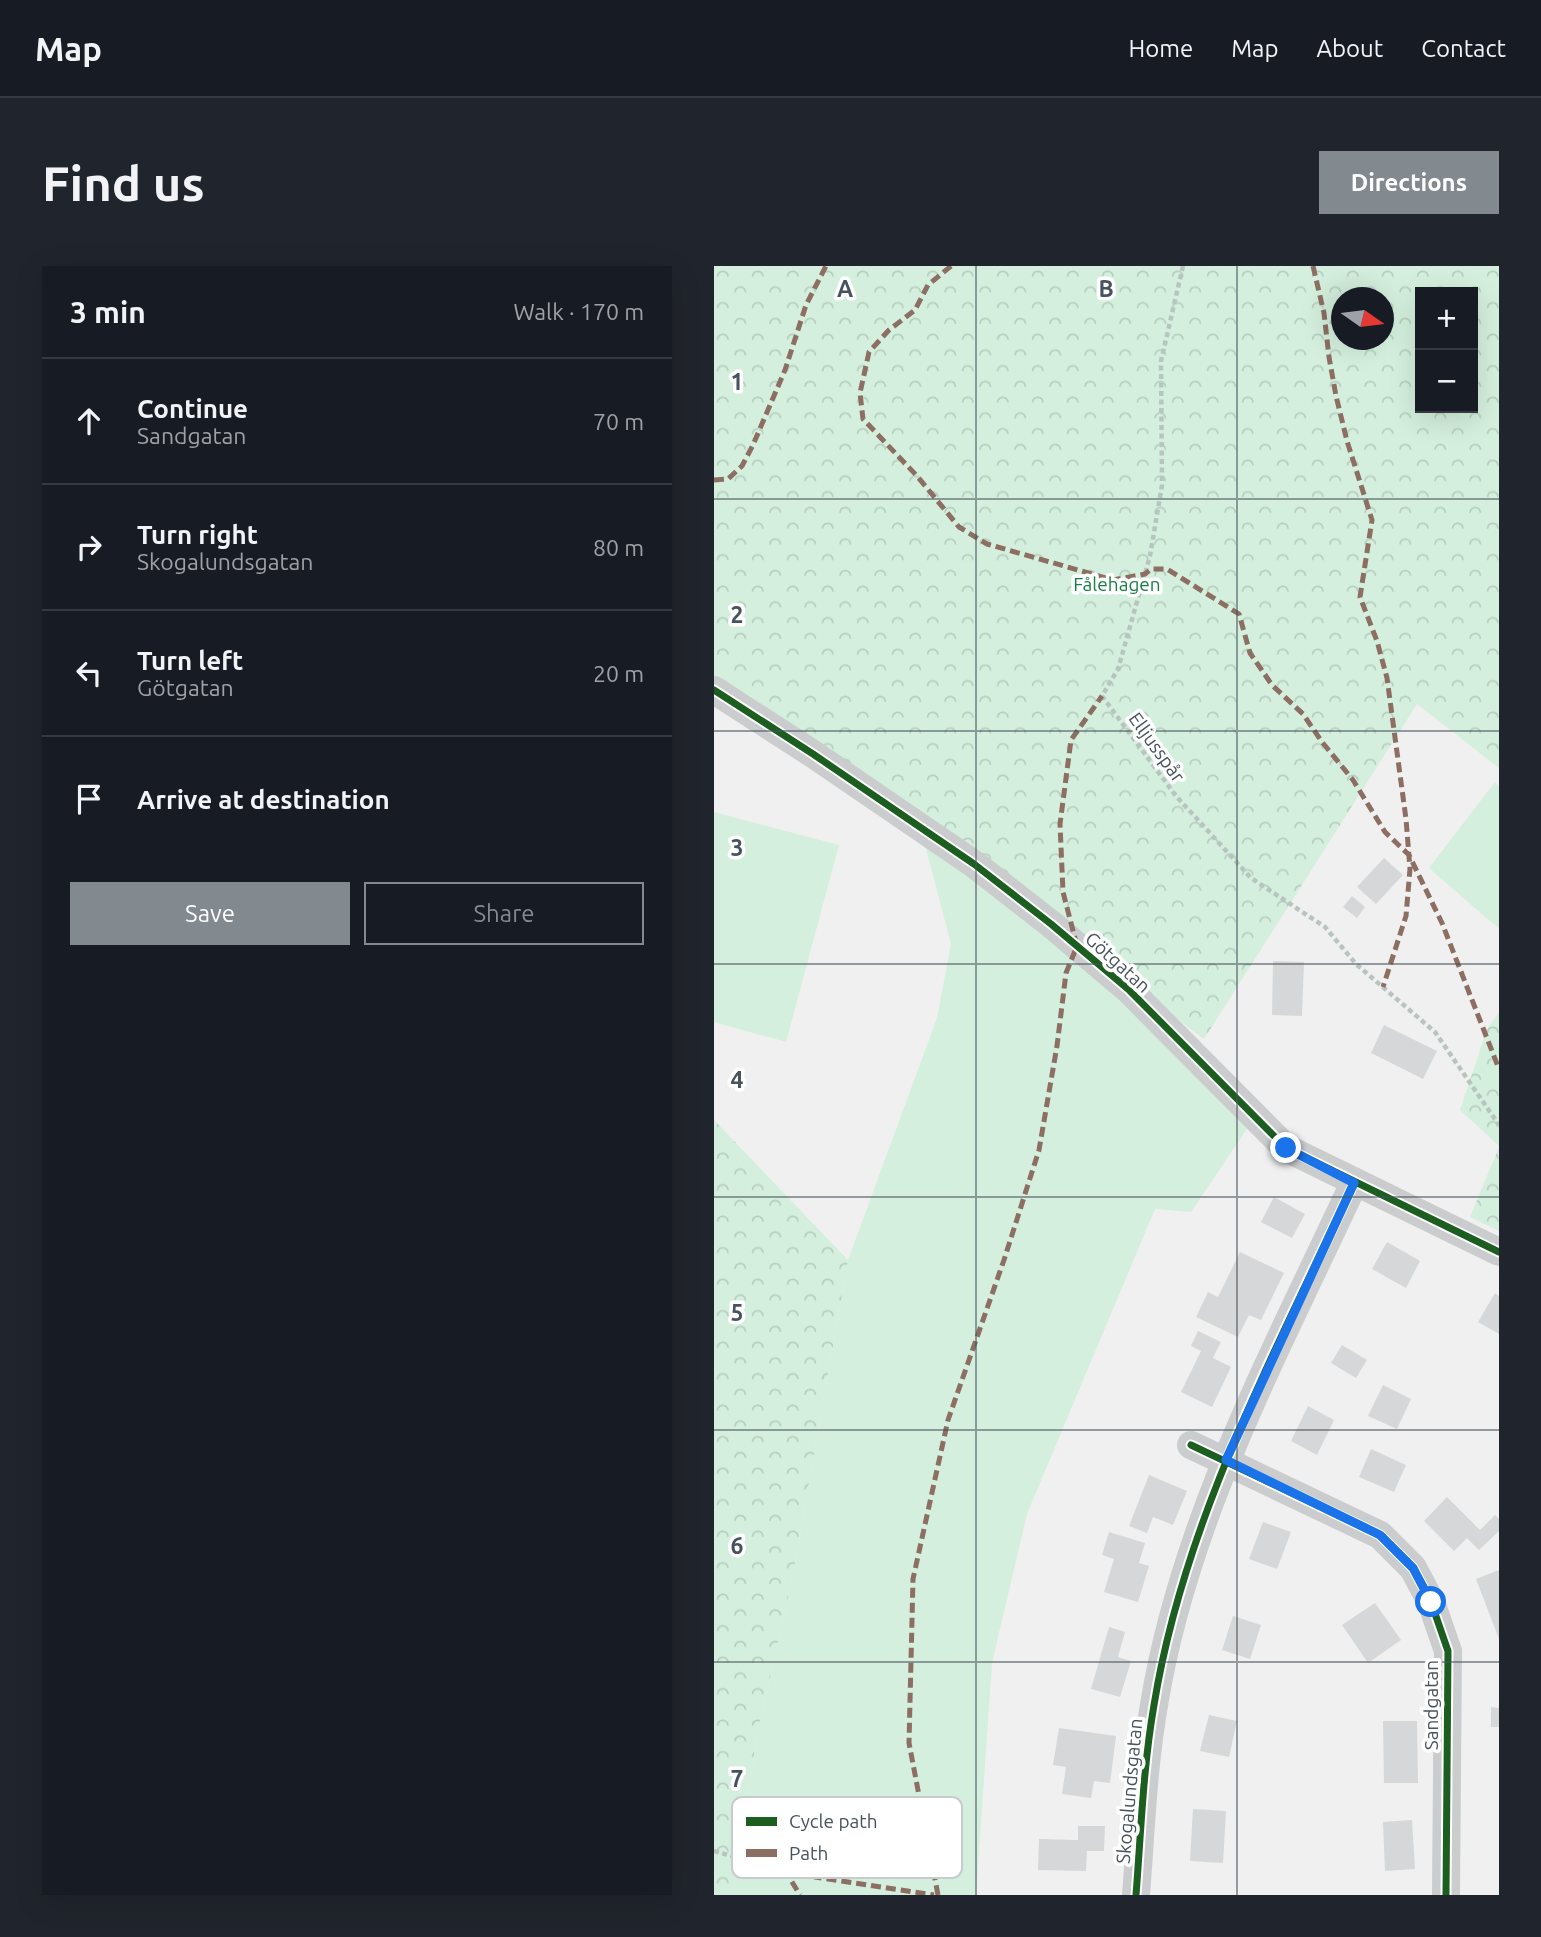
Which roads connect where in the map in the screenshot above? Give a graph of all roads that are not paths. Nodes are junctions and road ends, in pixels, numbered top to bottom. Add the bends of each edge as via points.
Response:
1 (714, 690) edge
2 (1354, 1183) junction
3 (1499, 1252) edge
4 (1191, 1445) dead end
5 (1226, 1460) junction
6 (1136, 1895) edge
7 (1446, 1895) edge

1 - 2 street, Götgatan via 974,864 1052,924 1128,989 1286,1148
2 - 3 street, Götgatan
2 - 5 street, Skogalundsgatan
4 - 5 street, Sandgatan
5 - 6 street, Skogalundsgatan via 1176,1608 1154,1703
5 - 7 street, Sandgatan via 1380,1535 1413,1568 1431,1602 1448,1651

